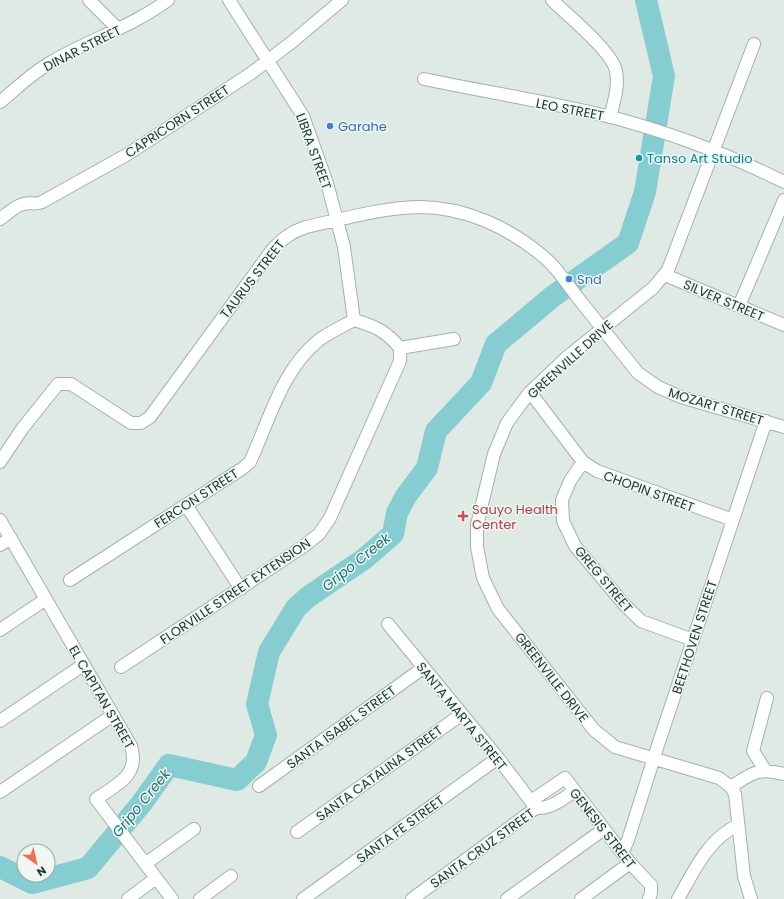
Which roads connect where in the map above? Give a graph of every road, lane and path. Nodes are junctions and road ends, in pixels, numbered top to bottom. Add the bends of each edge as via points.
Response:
1 (89, 0) edge
2 (168, 0) edge
3 (229, 0) edge
4 (342, 0) edge
5 (552, 0) edge
6 (118, 29) junction
7 (754, 44) dead end
8 (268, 60) junction
9 (424, 79) dead end
10 (0, 102) edge
11 (610, 117) junction
12 (714, 150) junction
13 (784, 182) edge
14 (784, 200) edge
15 (0, 218) edge
16 (337, 220) junction
17 (665, 275) junction
18 (739, 306) junction
19 (354, 320) junction
20 (784, 325) edge
21 (602, 328) junction
22 (454, 340) dead end
23 (400, 348) junction
24 (530, 392) junction
25 (766, 421) junction
26 (784, 427) edge
27 (0, 462) edge
28 (583, 462) junction
29 (186, 505) junction
30 (0, 520) edge
31 (733, 520) junction
32 (11, 538) junction
33 (0, 545) edge
34 (70, 580) dead end
35 (241, 589) junction
36 (46, 599) junction
37 (388, 624) dead end
38 (0, 630) edge
39 (693, 640) junction
40 (83, 665) junction
41 (121, 667) dead end
42 (423, 668) junction
43 (767, 698) dead end
44 (462, 714) junction
45 (113, 715) junction
46 (0, 721) edge
47 (498, 758) junction
48 (654, 759) junction
49 (765, 770) junction
50 (784, 774) edge
51 (565, 778) joint
52 (259, 786) dead end
53 (731, 787) junction
54 (574, 790) junction
55 (0, 792) edge
56 (534, 805) junction
57 (738, 825) junction
58 (194, 829) dead end
59 (604, 829) junction
60 (297, 832) dead end
61 (622, 852) junction
62 (630, 863) junction
63 (145, 864) junction
64 (231, 876) dead end
65 (156, 878) junction
66 (128, 899) edge
67 (172, 899) edge
68 (200, 899) edge
69 (303, 899) edge
70 (412, 899) edge
71 (507, 899) edge
72 (581, 899) edge
73 (649, 899) edge
74 (678, 899) edge
75 (751, 899) edge

1 - 6 street
2 - 6 street, DINAR STREET via 141,18
3 - 8 street, LIBRA STREET
4 - 8 street, CAPRICORN STREET
5 - 11 street via 608,55 616,70 617,84
6 - 10 street, DINAR STREET via 52,61 31,75
7 - 12 street, GREENVILLE DRIVE
8 - 15 street, CAPRICORN STREET via 128,154 36,205 21,204
8 - 16 street, LIBRA STREET via 303,116
9 - 11 street, LEO STREET
11 - 12 street, LEO STREET
12 - 13 street, LEO STREET
12 - 17 street, GREENVILLE DRIVE
14 - 18 street
16 - 19 street, LIBRA STREET via 344,247
16 - 21 street, TAURUS STREET via 391,210 419,208 474,216 521,239 546,259
16 - 27 street, TAURUS STREET via 293,231 283,238 150,417 141,423 131,423 71,384 58,384 22,429
17 - 18 street, SILVER STREET
17 - 21 street, GREENVILLE DRIVE via 653,288
18 - 20 street, SILVER STREET
19 - 23 street via 390,335
19 - 29 street, FERCON STREET via 320,340 300,358 285,381 250,462
21 - 24 street, GREENVILLE DRIVE
21 - 25 street, MOZART STREET via 638,373 658,387 681,397
22 - 23 street
23 - 35 street, FLORVILLE STREET EXTENSION via 400,361 330,518 319,534 304,546
24 - 28 street, CHOPIN STREET
24 - 48 street, GREENVILLE DRIVE via 500,438 481,501 477,547 483,578 498,609 594,730 615,747
25 - 26 street, MOZART STREET
25 - 31 street, BEETHOVEN STREET
28 - 31 street, CHOPIN STREET via 596,471 618,480
28 - 39 street, GREG STREET via 570,481 562,500 563,521 575,546 622,603 641,621
29 - 34 street, FERCON STREET
29 - 35 street
30 - 32 street, EL CAPITAN STREET
31 - 39 street, BEETHOVEN STREET
32 - 33 street
32 - 36 street, EL CAPITAN STREET
35 - 41 street, FLORVILLE STREET EXTENSION
36 - 38 street
36 - 40 street, EL CAPITAN STREET
37 - 42 street, SANTA MARTA STREET
39 - 48 street, BEETHOVEN STREET
40 - 45 street, EL CAPITAN STREET
40 - 46 street
42 - 44 street, SANTA MARTA STREET
42 - 52 street, SANTA ISABEL STREET
43 - 49 street via 753,751
44 - 47 street, SANTA MARTA STREET
44 - 60 street, SANTA CATALINA STREET
45 - 55 street
45 - 63 street, EL CAPITAN STREET via 131,746 135,757 133,768 125,778 96,799
47 - 56 street, SANTA MARTA STREET
47 - 69 street, SANTA FE STREET
48 - 53 street, GREENVILLE DRIVE via 719,778
48 - 61 street, BEETHOVEN STREET
49 - 50 street
49 - 53 street via 754,773
51 - 54 street, GENESIS STREET
51 - 56 street, SANTA CRUZ STREET
53 - 57 street via 737,803
54 - 56 street, SANTA CRUZ STREET via 543,809
54 - 59 street, GENESIS STREET
56 - 70 street, SANTA CRUZ STREET
57 - 74 street via 714,842 698,863
57 - 75 street via 744,876
58 - 63 street
59 - 61 street, GENESIS STREET
59 - 71 street
61 - 62 street, GENESIS STREET
62 - 72 street
62 - 73 street, GENESIS STREET via 651,885
63 - 65 street, EL CAPITAN STREET
64 - 68 street
65 - 66 street
65 - 67 street, EL CAPITAN STREET

